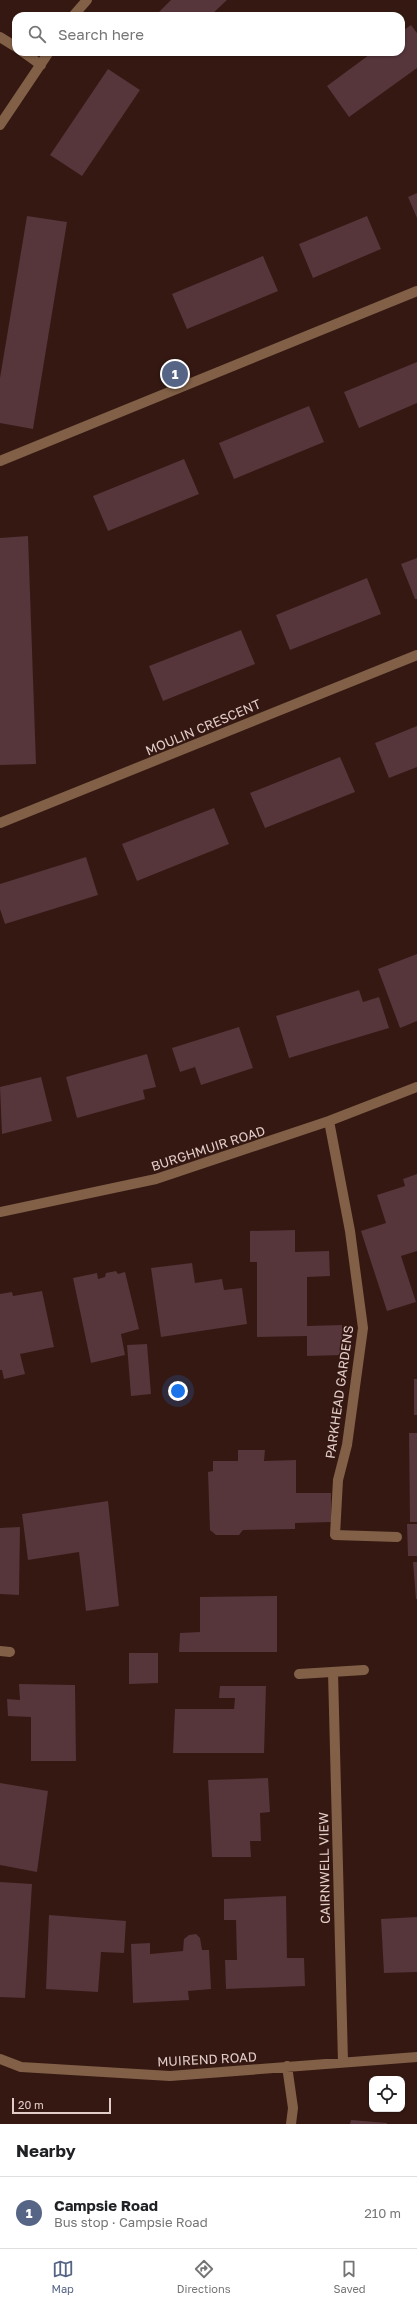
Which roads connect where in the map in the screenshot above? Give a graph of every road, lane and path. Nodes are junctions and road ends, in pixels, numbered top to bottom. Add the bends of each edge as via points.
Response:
1 (86, 0) edge
2 (76, 12) edge
3 (0, 37) edge
4 (12, 44) edge
5 (29, 56) edge
6 (47, 56) edge
7 (41, 65) junction
8 (0, 125) edge
9 (417, 291) edge
10 (0, 461) edge
11 (417, 655) edge
12 (0, 823) edge
13 (417, 1087) edge
14 (329, 1121) junction
15 (0, 1212) edge
16 (397, 1537) dead end
17 (364, 1670) dead end
18 (333, 1672) junction
19 (299, 1674) dead end
20 (417, 2057) edge
21 (0, 2059) edge
22 (343, 2062) junction
23 (287, 2066) junction
24 (291, 2124) edge

1 - 2 street
3 - 4 street
5 - 7 street
6 - 7 street
7 - 8 street
9 - 10 street
11 - 12 street, MOULIN CRESCENT
13 - 14 street, BURGHMUIR ROAD
14 - 15 street, BURGHMUIR ROAD via 156,1179
14 - 16 street, PARKHEAD GARDENS via 350,1231 362,1328 347,1444 338,1480 334,1535
17 - 18 street
18 - 19 street
18 - 22 street, CAIRNWELL VIEW
20 - 22 street, MUIREND ROAD
21 - 23 street, MUIREND ROAD via 21,2067 170,2076
22 - 23 street, MUIREND ROAD
23 - 24 street via 293,2108

